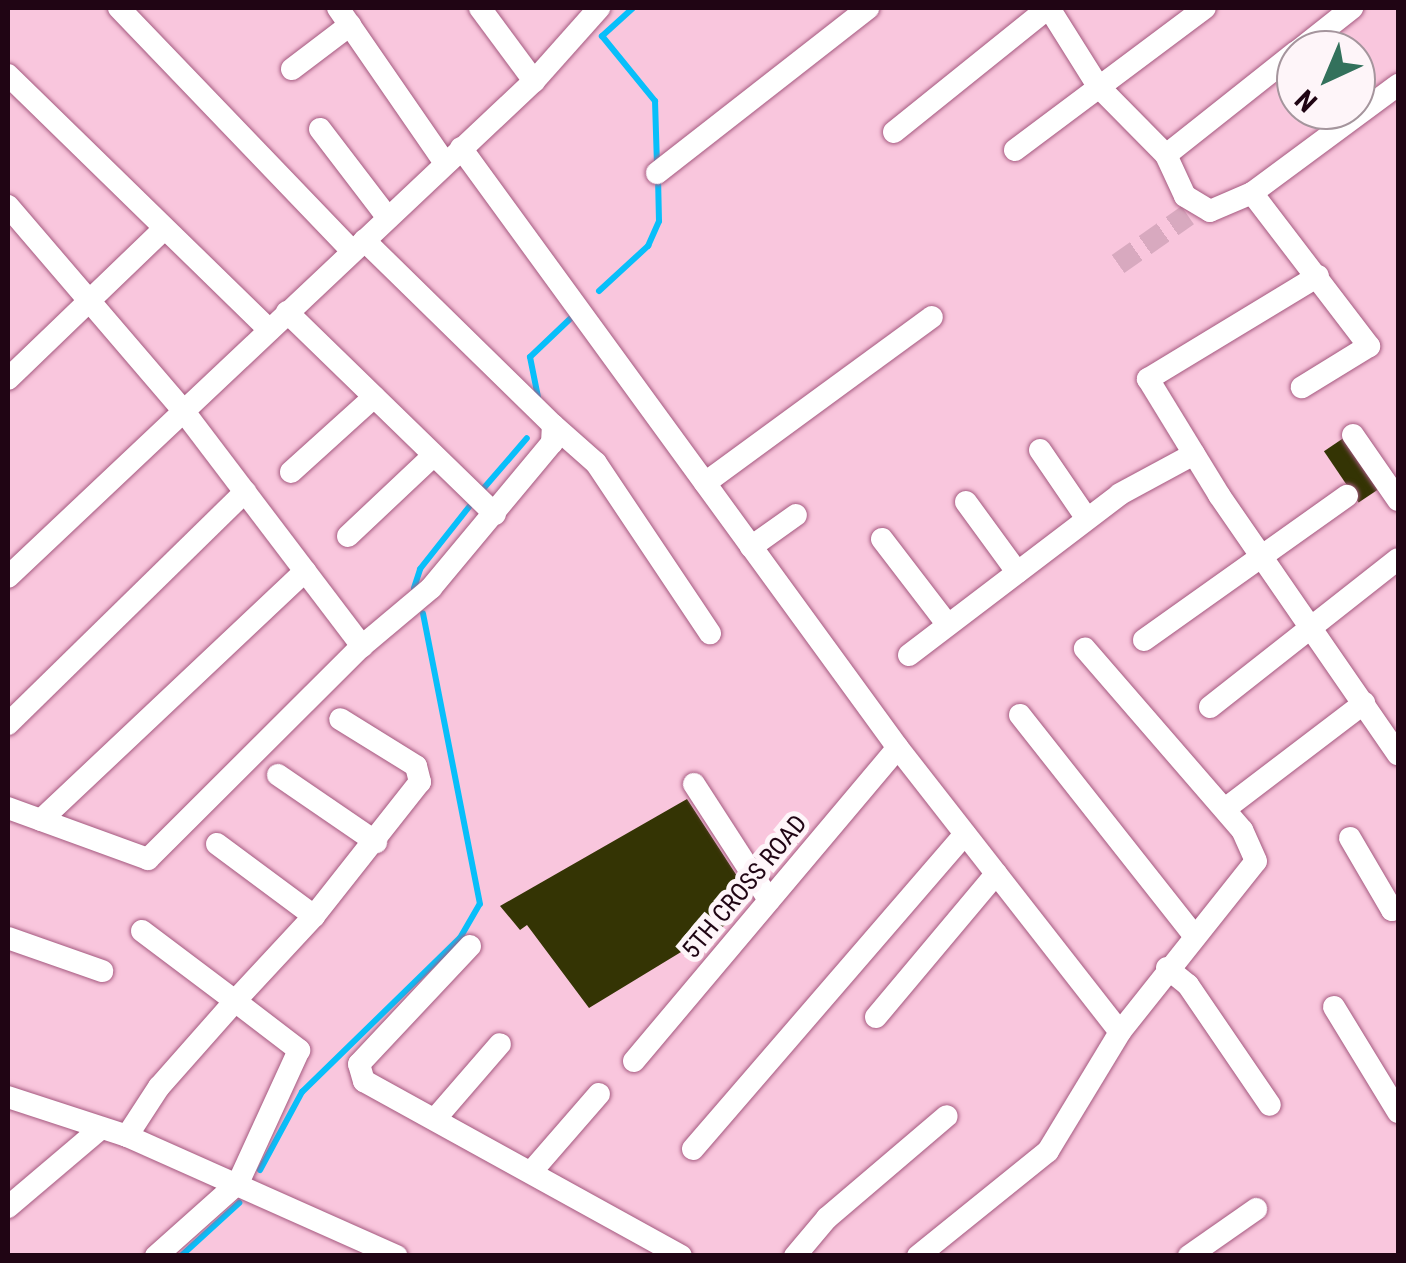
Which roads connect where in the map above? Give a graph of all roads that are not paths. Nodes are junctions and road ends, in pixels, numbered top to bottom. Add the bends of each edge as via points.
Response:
1 (119, 8) edge
2 (480, 8) edge
3 (599, 8) edge
4 (868, 8) edge
5 (1049, 8) edge
6 (1205, 8) edge
7 (1352, 8) edge
8 (344, 16) edge
9 (1324, 30) edge
10 (1276, 68) edge
11 (292, 69) dead end
12 (8, 75) edge
13 (534, 81) junction
14 (1398, 85) edge
15 (1098, 86) junction
16 (320, 129) dead end
17 (894, 132) dead end
18 (1014, 150) dead end
19 (1166, 155) junction
20 (453, 156) junction
21 (658, 173) dead end
22 (1252, 193) junction
23 (8, 208) edge
24 (388, 218) junction
25 (164, 229) junction
26 (358, 246) junction
27 (1318, 276) junction
28 (92, 298) junction
29 (288, 312) junction
30 (932, 316) dead end
31 (269, 330) junction
32 (8, 379) edge
33 (1302, 387) dead end
34 (374, 397) junction
35 (182, 410) junction
36 (552, 425) junction
37 (1353, 435) dead end
38 (1040, 450) dead end
39 (1194, 454) junction
40 (433, 456) junction
41 (291, 472) dead end
42 (704, 483) junction
43 (245, 492) junction
44 (1347, 496) dead end
45 (1398, 500) edge
46 (966, 502) dead end
47 (495, 514) junction
48 (796, 515) dead end
49 (1087, 519) junction
50 (348, 536) dead end
51 (882, 539) dead end
52 (751, 547) junction
53 (1259, 552) junction
54 (1398, 559) edge
55 (305, 571) junction
56 (1018, 572) junction
57 (8, 577) edge
58 (948, 625) junction
59 (1310, 628) junction
60 (710, 633) dead end
61 (1144, 640) dead end
62 (362, 646) junction
63 (1085, 649) dead end
64 (909, 655) dead end
65 (1364, 703) junction
66 (1210, 706) dead end
67 (1020, 715) dead end
68 (340, 718) dead end
69 (8, 724) edge
70 (898, 748) junction
71 (1398, 754) edge
72 (278, 775) dead end
73 (694, 784) dead end
74 (8, 808) edge
75 (1225, 809) junction
76 (41, 820) junction
77 (965, 834) junction
78 (1350, 838) dead end
79 (376, 842) junction
80 (216, 844) dead end
81 (996, 874) junction
82 (770, 900) junction
83 (1398, 907) edge
84 (314, 916) junction
85 (142, 931) dead end
86 (1193, 934) junction
87 (8, 938) edge
88 (470, 946) dead end
89 (1167, 968) junction
90 (102, 971) dead end
91 (236, 1001) junction
92 (1334, 1007) dead end
93 (876, 1016) dead end
94 (1120, 1032) junction
95 (500, 1044) dead end
96 (634, 1061) dead end
97 (599, 1094) dead end
98 (8, 1097) edge
99 (1270, 1105) dead end
100 (1398, 1112) edge
101 (946, 1116) dead end
102 (435, 1119) junction
103 (100, 1128) junction
104 (127, 1136) junction
105 (692, 1149) dead end
106 (532, 1171) junction
107 (238, 1183) junction
108 (8, 1207) edge
109 (1256, 1210) dead end
110 (931, 1252) edge
111 (156, 1256) edge
112 (396, 1256) edge
113 (681, 1256) edge
114 (794, 1256) edge
115 (1190, 1256) edge

1 - 26 street
2 - 13 street
3 - 13 street
4 - 21 street
5 - 15 street
5 - 17 street
6 - 15 street
7 - 9 street
8 - 11 street
8 - 20 street
10 - 19 street
12 - 25 street
13 - 20 street
14 - 22 street
15 - 18 street
15 - 19 street
16 - 24 street
19 - 22 street via 1193,211 1221,210
20 - 24 street
20 - 42 street
22 - 27 street
23 - 28 street
24 - 26 street
25 - 28 street
25 - 31 street
26 - 29 street
26 - 36 street
27 - 33 street via 1369,346
27 - 39 street via 1148,379
28 - 32 street
28 - 35 street
29 - 31 street
29 - 34 street
30 - 42 street
31 - 35 street
34 - 40 street
34 - 41 street
35 - 43 street
35 - 57 street
36 - 47 street via 552,442
36 - 60 street via 596,463
37 - 45 street
38 - 49 street
39 - 49 street
39 - 53 street
40 - 47 street
40 - 50 street
42 - 52 street
43 - 55 street
43 - 69 street
44 - 53 street
46 - 56 street
47 - 62 street via 431,588
48 - 52 street
49 - 56 street
51 - 58 street
52 - 70 street
53 - 59 street
53 - 61 street
54 - 59 street
55 - 62 street
55 - 76 street
56 - 58 street
58 - 64 street
59 - 65 street
59 - 66 street
62 - 76 street via 148,859
63 - 75 street
65 - 71 street
65 - 75 street
67 - 86 street
68 - 79 street via 416,766 420,782
70 - 77 street
70 - 82 street, 5TH CROSS ROAD
72 - 79 street
73 - 82 street
74 - 76 street
75 - 86 street via 1256,861
77 - 81 street
77 - 105 street
78 - 83 street via 1392,910
79 - 84 street
80 - 84 street
81 - 93 street
81 - 94 street
82 - 96 street, 5TH CROSS ROAD
84 - 91 street
85 - 91 street
86 - 89 street
87 - 90 street
88 - 102 street via 359,1064 364,1081
89 - 94 street
89 - 99 street via 1188,985
91 - 104 street via 159,1087
91 - 107 street via 299,1050
92 - 100 street
94 - 110 street via 1048,1151
95 - 102 street
97 - 106 street
98 - 103 street
101 - 114 street via 826,1218
102 - 106 street
103 - 104 street
103 - 108 street
104 - 107 street
106 - 113 street
107 - 111 street
107 - 112 street
109 - 115 street

